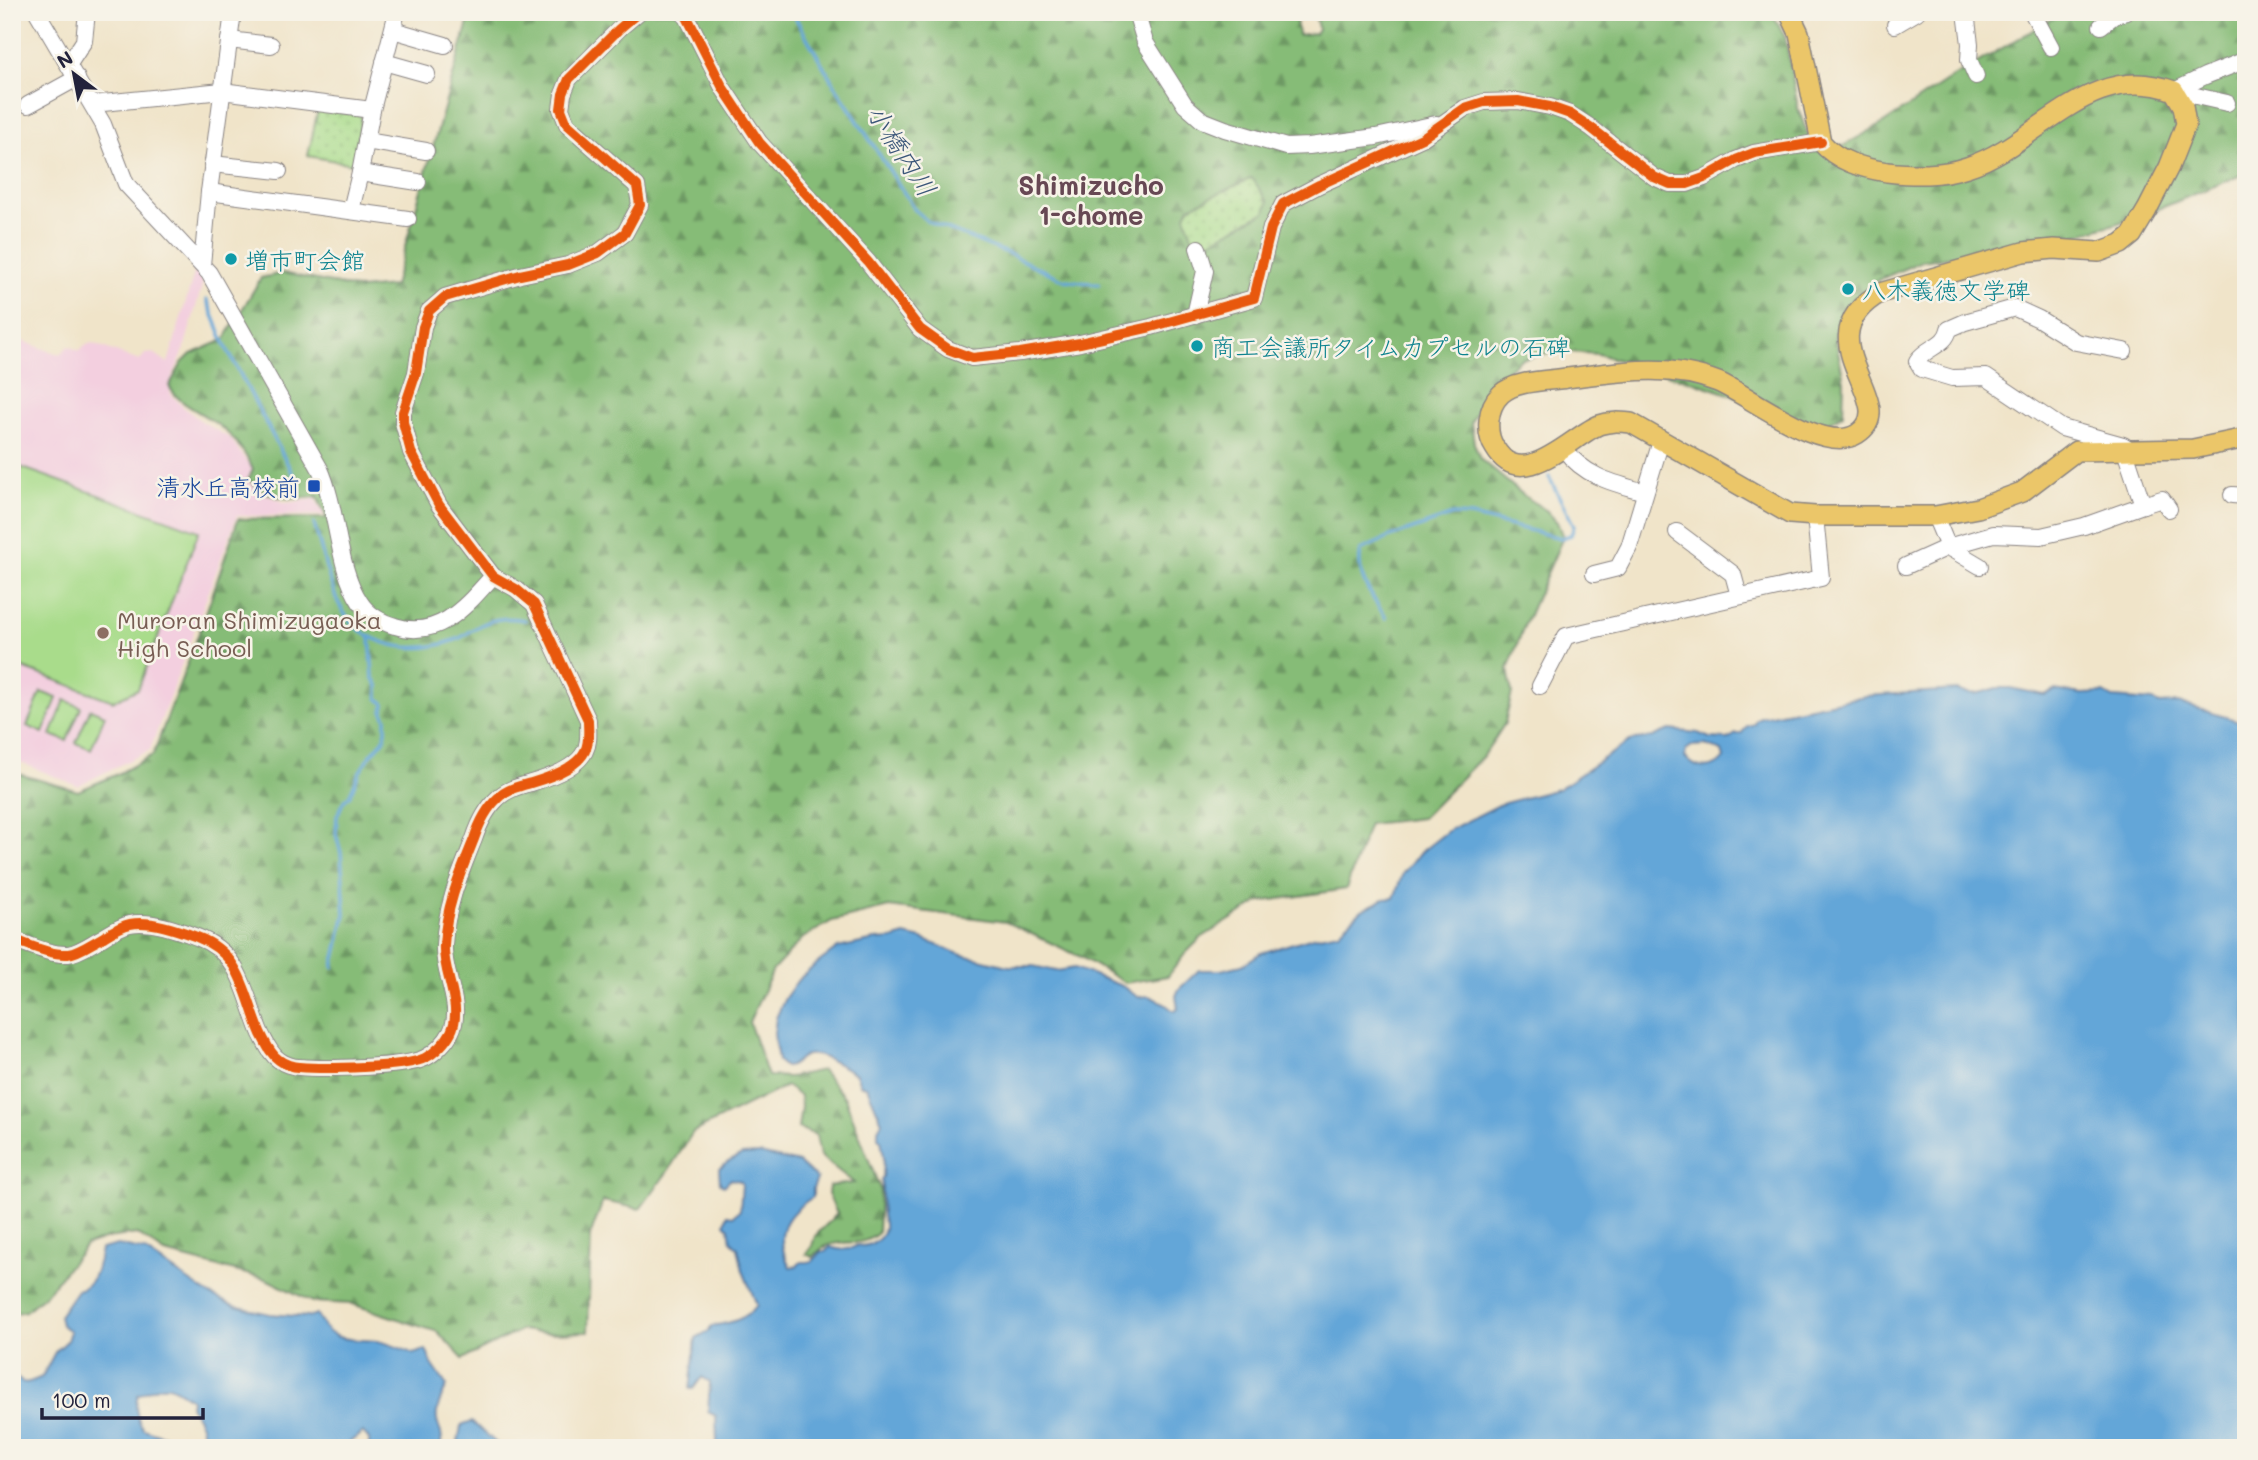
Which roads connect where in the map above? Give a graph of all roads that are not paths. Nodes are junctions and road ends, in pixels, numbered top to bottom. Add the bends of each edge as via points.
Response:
1 (37, 12) edge
2 (88, 12) edge
3 (233, 12) edge
4 (379, 12) edge
5 (639, 12) edge
6 (682, 12) edge
7 (1136, 12) edge
8 (1789, 12) edge
9 (1917, 12) edge
10 (1966, 12) edge
11 (2032, 12) edge
12 (2126, 12) edge
13 (396, 19) edge
14 (1895, 25) dead end
15 (2101, 26) dead end
16 (229, 40) junction
17 (271, 45) dead end
18 (445, 45) dead end
19 (2051, 47) dead end
20 (2246, 60) edge
21 (384, 62) junction
22 (73, 71) junction
23 (427, 74) dead end
24 (1976, 76) dead end
25 (222, 91) junction
26 (2174, 91) junction
27 (2228, 103) dead end
28 (93, 104) junction
29 (28, 106) dead end
30 (372, 110) junction
31 (1445, 122) junction
32 (366, 141) junction
33 (1821, 142) junction
34 (426, 151) dead end
35 (212, 164) junction
36 (279, 171) dead end
37 (360, 173) junction
38 (418, 182) dead end
39 (209, 192) junction
40 (351, 210) junction
41 (408, 219) dead end
42 (1198, 248) dead end
43 (202, 265) junction
44 (1195, 315) junction
45 (2124, 351) dead end
46 (2246, 438) edge
47 (1661, 441) junction
48 (1564, 449) junction
49 (2131, 450) junction
50 (1646, 492) junction
51 (2143, 505) junction
52 (2169, 509) dead end
53 (1815, 516) junction
54 (1935, 516) junction
55 (1677, 532) dead end
56 (1948, 547) junction
57 (1906, 566) dead end
58 (1980, 566) dead end
59 (1594, 574) dead end
60 (493, 576) junction
61 (1739, 596) junction
62 (1540, 686) dead end
63 (12, 939) edge

1 - 22 street
2 - 22 street
3 - 16 street
4 - 13 street
5 - 60 street via 569,79 561,108 567,124 637,186 640,205 625,233 597,253 568,265 445,297 429,311 424,327 403,412 411,453 439,505
6 - 44 street via 723,88 760,142 868,262 920,329 948,349 972,358 1020,353 1080,344
7 - 31 street via 1145,42 1185,105 1202,120 1226,129 1286,146 1309,146
8 - 33 main road via 1799,33
9 - 14 street
10 - 24 street via 1969,60
11 - 19 street
12 - 15 street
13 - 18 street
13 - 21 street
16 - 17 street
16 - 25 street
20 - 26 street
21 - 23 street
21 - 30 street
22 - 28 street
22 - 29 street
25 - 28 street
25 - 30 street
25 - 35 street
26 - 27 street
26 - 33 main road via 2124,84 2104,88 1982,160 1938,174 1902,174 1860,166 1830,153
26 - 48 main road via 2186,124 2147,211 2121,244 2099,252 2054,248 2023,252 1880,293 1860,307 1850,325 1848,347 1870,410 1857,434 1845,439 1823,438 1718,382 1679,372 1636,369 1510,388 1499,396 1488,425 1490,439 1502,457 1521,464 1543,461
28 - 43 street via 126,184
30 - 32 street
31 - 33 street via 1465,108 1485,102 1518,101 1550,107 1570,114 1670,184 1704,178 1754,153
31 - 44 street via 1422,138 1283,204 1271,228 1254,298
32 - 34 street
32 - 37 street
35 - 36 street
35 - 39 street
37 - 38 street
37 - 40 street
39 - 40 street
39 - 43 street
40 - 41 street
42 - 44 street via 1205,271
43 - 60 street via 320,469 348,577 360,603 386,624 428,628 460,611
45 - 49 street via 2076,342 2015,308 1950,329 1943,341 1917,361 1922,369 1952,378 1986,377 2063,428
46 - 49 main road via 2193,449
47 - 48 main road via 1631,423 1616,421 1598,426
47 - 50 street
47 - 53 main road via 1790,514
48 - 50 street via 1575,464 1606,481
49 - 51 street via 2127,457
49 - 54 main road via 2076,451 2022,492 1978,509
50 - 59 street via 1618,568
51 - 52 street via 2162,499
51 - 56 street via 2041,536 1993,534
53 - 54 main road
53 - 61 street via 1821,578
54 - 56 street
55 - 61 street via 1733,574
56 - 57 street
56 - 58 street
60 - 63 street via 534,604 587,720 589,737 584,754 573,764 516,787 499,797 486,813 457,879 447,916 443,948 455,1020 450,1034 426,1058 328,1067 296,1067 279,1061 267,1047 231,961 216,946 170,928 130,925 70,954
61 - 62 street via 1568,630

